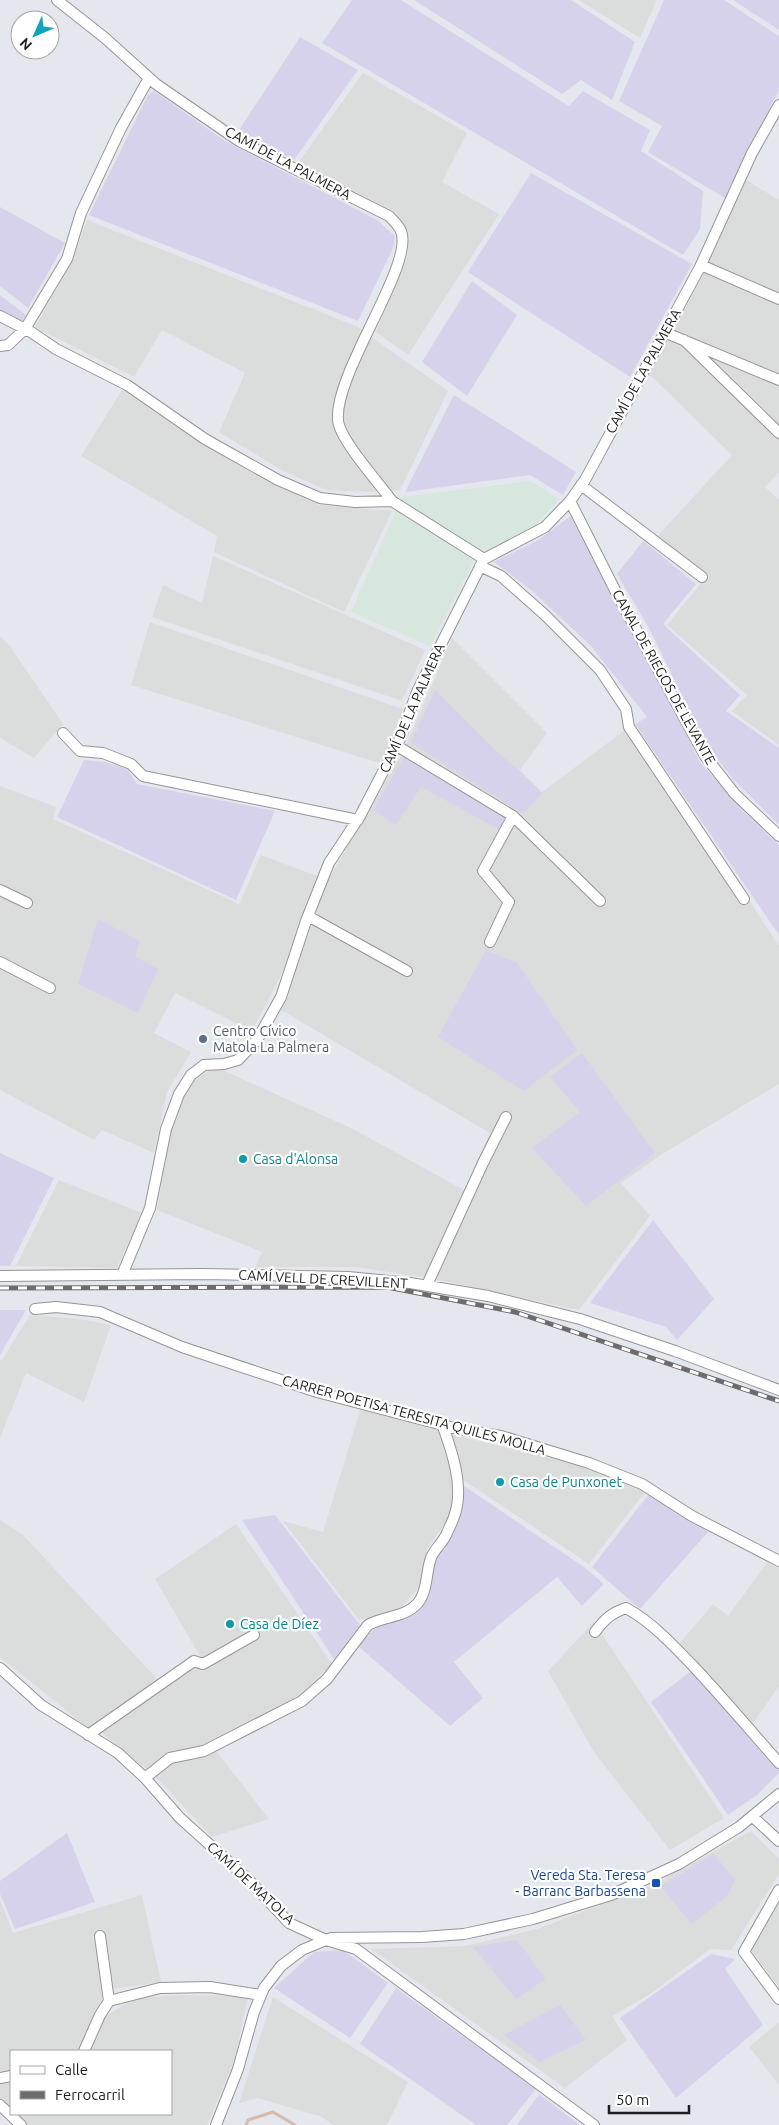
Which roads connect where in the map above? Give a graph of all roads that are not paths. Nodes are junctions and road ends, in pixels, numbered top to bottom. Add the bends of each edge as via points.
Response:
1 (57, 0) edge
2 (149, 78) junction
3 (779, 105) edge
4 (700, 265) junction
5 (779, 299) edge
6 (0, 316) edge
7 (25, 329) junction
8 (664, 332) junction
9 (684, 340) junction
10 (0, 346) edge
11 (779, 380) edge
12 (779, 433) edge
13 (581, 485) junction
14 (570, 501) junction
15 (392, 502) junction
16 (482, 563) junction
17 (702, 576) dead end
18 (63, 733) dead end
19 (397, 746) junction
20 (513, 816) junction
21 (358, 820) junction
22 (779, 836) edge
23 (0, 890) edge
24 (744, 899) dead end
25 (600, 901) dead end
26 (27, 903) dead end
27 (308, 916) junction
28 (490, 942) dead end
29 (0, 962) edge
30 (407, 971) dead end
31 (50, 988) dead end
32 (506, 1118) dead end
33 (122, 1275) junction
34 (0, 1276) edge
35 (427, 1285) junction
36 (36, 1309) dead end
37 (779, 1390) edge
38 (442, 1424) junction
39 (779, 1561) edge
40 (594, 1632) dead end
41 (254, 1635) dead end
42 (0, 1668) edge
43 (88, 1735) junction
44 (779, 1763) edge
45 (145, 1778) junction
46 (779, 1794) edge
47 (753, 1816) junction
48 (779, 1841) edge
49 (779, 1890) edge
50 (100, 1936) dead end
51 (326, 1940) junction
52 (261, 1995) junction
53 (779, 1999) edge
54 (109, 2001) junction
55 (84, 2050) edge
56 (0, 2105) edge
57 (10, 2115) edge
58 (10, 2115) edge
59 (21, 2125) edge
60 (216, 2125) edge
61 (594, 2125) edge

1 - 2 street, CAMÍ DE LA PALMERA
2 - 7 street via 121,128 81,213 67,259
2 - 15 street, CAMÍ DE LA PALMERA via 239,141 389,216 402,231 402,253 352,366 339,402 338,421 348,442
3 - 4 street, CAMÍ DE LA PALMERA via 752,153
4 - 5 street
4 - 8 street, CAMÍ DE LA PALMERA
6 - 7 street
7 - 10 street via 8,345
7 - 15 street via 56,349 127,384 205,439 278,480 320,498
8 - 9 street
8 - 13 street, CAMÍ DE LA PALMERA
9 - 11 street
9 - 12 street
13 - 14 street, CAMÍ DE LA PALMERA
13 - 17 street
14 - 16 street, CAMÍ DE LA PALMERA via 545,527
14 - 22 street, CANAL DE RIEGOS DE LEVANTE via 704,756 735,794
15 - 16 street
16 - 19 street, CAMÍ DE LA PALMERA via 417,692
16 - 24 street via 501,576 600,670 626,709 629,727
18 - 21 street via 80,751 103,753 131,764 143,776
19 - 20 street
19 - 21 street, CAMÍ DE LA PALMERA
20 - 25 street
20 - 28 street via 483,872 509,902
21 - 27 street, CAMÍ DE LA PALMERA via 329,863
23 - 26 street
27 - 30 street
27 - 33 street, CAMÍ DE LA PALMERA via 281,997 257,1040 238,1060 204,1065 191,1075 179,1094 166,1129 150,1208
29 - 31 street
32 - 35 street
33 - 34 street, CAMÍ VELL DE CREVILLENT
33 - 35 street, CAMÍ VELL DE CREVILLENT via 348,1277
35 - 37 street, CAMÍ VELL DE CREVILLENT via 580,1319
36 - 38 street, CARRER POETISA TERESITA QUILES MOLLA via 56,1307 100,1312 182,1347 255,1372 317,1392
38 - 39 street, CARRER POETISA TERESITA QUILES MOLLA via 501,1436 589,1463 642,1484 692,1516
38 - 45 street via 452,1449 458,1489 456,1513 430,1560 428,1578 417,1604 402,1615 376,1620 368,1625 328,1679 302,1700 204,1751 170,1758
40 - 44 street via 617,1611 626,1608 635,1613 672,1644
41 - 43 street via 203,1664 194,1661
42 - 43 street, CAMÍ DE MATOLA via 41,1704
43 - 45 street, CAMÍ DE MATOLA via 118,1753
45 - 51 street, CAMÍ DE MATOLA via 180,1818 249,1880 289,1923
46 - 47 street
47 - 48 street
47 - 51 street via 679,1864 611,1895 533,1919 464,1934
49 - 53 street via 744,1952
50 - 54 street
51 - 52 street via 302,1950 281,1966
51 - 61 street, CAMÍ DE MATOLA via 356,1949
52 - 54 street via 210,1987 160,1988
52 - 60 street
54 - 55 street
56 - 57 street
58 - 59 street

